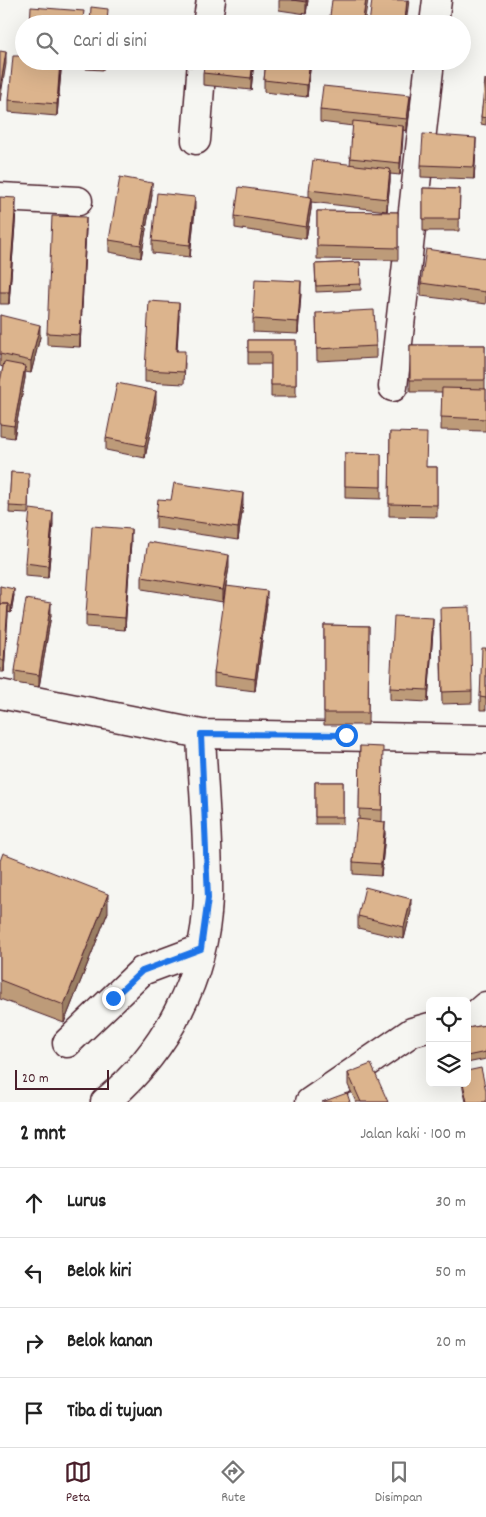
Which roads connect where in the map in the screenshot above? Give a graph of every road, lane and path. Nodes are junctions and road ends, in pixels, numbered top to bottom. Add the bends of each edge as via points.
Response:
1 (211, 0) edge
2 (437, 0) edge
3 (208, 15) edge
4 (435, 15) edge
5 (201, 70) edge
6 (429, 70) edge
7 (196, 140) dead end
8 (0, 197) edge
9 (78, 201) dead end
10 (393, 387) dead end
11 (0, 694) edge
12 (201, 734) junction
13 (486, 739) edge
14 (201, 949) junction
15 (486, 1006) edge
16 (471, 1018) edge
17 (426, 1028) edge
18 (67, 1043) dead end
19 (105, 1102) edge
20 (310, 1102) edge

1 - 3 street
2 - 4 street
5 - 7 street
6 - 10 street
8 - 9 street
11 - 12 street
12 - 13 street
12 - 14 street via 208,898
14 - 18 street via 142,971
14 - 19 street via 180,1009 163,1040 137,1072
15 - 16 street
17 - 20 street via 412,1032

